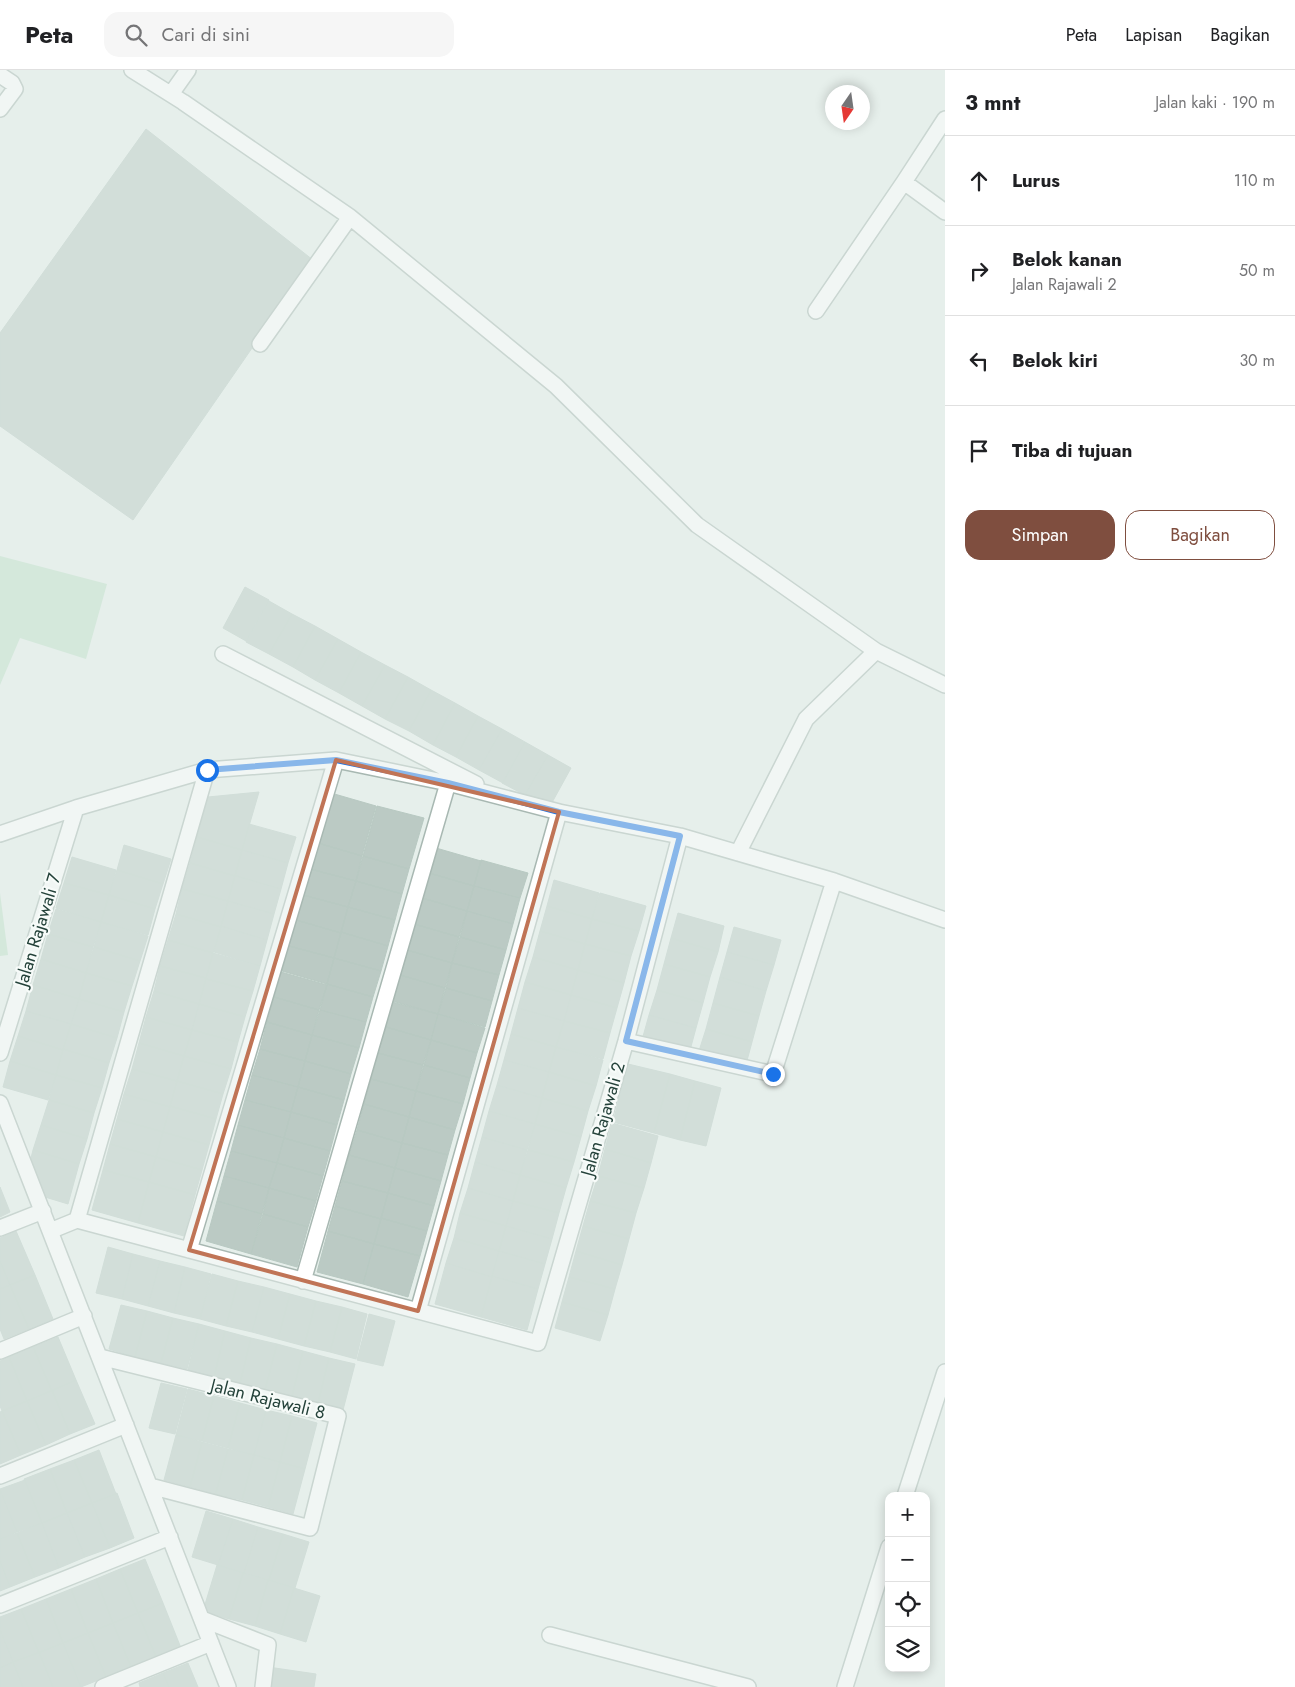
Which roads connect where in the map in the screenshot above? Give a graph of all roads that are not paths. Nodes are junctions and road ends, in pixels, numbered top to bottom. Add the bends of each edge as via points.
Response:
1 (132, 70) edge
2 (188, 70) edge
3 (0, 75) edge
4 (171, 94) junction
5 (0, 109) edge
6 (945, 119) edge
7 (904, 182) junction
8 (945, 212) edge
9 (350, 217) junction
10 (816, 311) dead end
11 (260, 344) dead end
12 (876, 651) junction
13 (223, 654) dead end
14 (945, 685) edge
15 (336, 760) junction
16 (207, 770) junction
17 (448, 783) junction
18 (506, 799) junction
19 (76, 808) junction
20 (559, 812) junction
21 (0, 834) edge
22 (680, 836) junction
23 (738, 852) junction
24 (834, 881) junction
25 (945, 920) edge
26 (626, 1041) junction
27 (0, 1052) edge
28 (0, 1103) edge
29 (43, 1211) junction
30 (78, 1220) junction
31 (0, 1228) edge
32 (50, 1231) junction
33 (190, 1250) junction
34 (303, 1280) junction
35 (418, 1311) junction
36 (84, 1316) junction
37 (0, 1351) edge
38 (100, 1357) junction
39 (945, 1372) edge
40 (126, 1425) junction
41 (0, 1476) edge
42 (150, 1486) junction
43 (906, 1492) edge
44 (170, 1537) junction
45 (885, 1560) edge
46 (0, 1605) edge
47 (202, 1619) junction
48 (550, 1635) dead end
49 (211, 1643) junction
50 (103, 1687) edge
51 (228, 1687) edge
52 (263, 1687) edge
53 (748, 1687) edge
54 (845, 1687) edge

1 - 4 street
2 - 4 street
3 - 5 street via 15,89
4 - 9 street
6 - 7 street
7 - 8 street
7 - 10 street
9 - 11 street
9 - 12 street via 556,386 697,525
12 - 14 street
12 - 23 street via 806,719
13 - 18 street
15 - 16 street
15 - 17 street
15 - 33 street
16 - 19 street
16 - 30 street
17 - 18 street
17 - 34 street
18 - 20 street
19 - 21 street
19 - 27 street, Jalan Rajawali 7
20 - 22 street
20 - 35 street
22 - 23 street
22 - 26 street, Jalan Rajawali 2
23 - 24 street
24 - 25 street
24 - 26 street via 773,1074
26 - 35 street, Jalan Rajawali 2 via 538,1343
28 - 29 street
29 - 31 street
29 - 32 street
30 - 32 street
30 - 33 street
32 - 36 street
33 - 34 street
34 - 35 street
36 - 37 street
36 - 38 street
38 - 40 street
38 - 42 street, Jalan Rajawali 8 via 338,1416 310,1528
39 - 43 street
40 - 41 street
40 - 42 street
42 - 44 street
44 - 46 street
44 - 47 street
45 - 54 street
47 - 49 street
47 - 52 street via 268,1644
48 - 53 street
49 - 50 street
49 - 51 street

